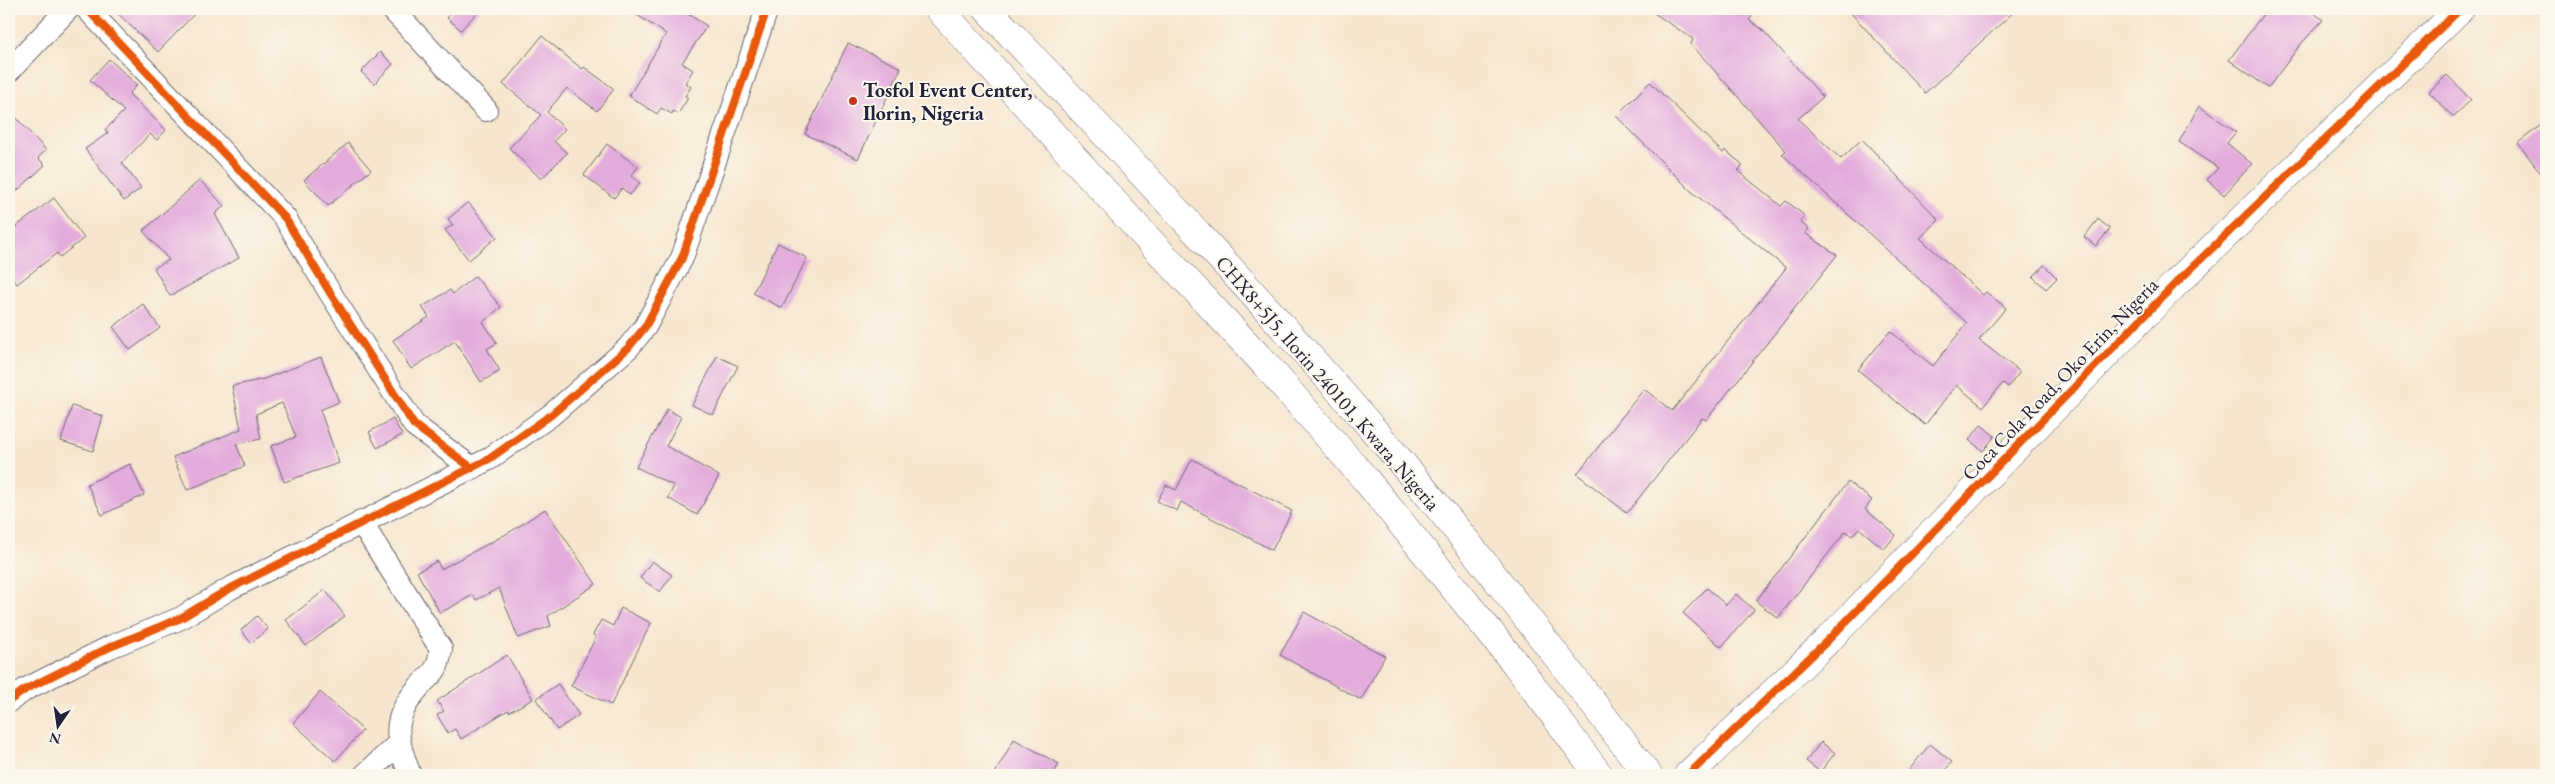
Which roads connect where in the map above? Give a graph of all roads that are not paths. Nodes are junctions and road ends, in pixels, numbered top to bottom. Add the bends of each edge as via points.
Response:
1 (68, 9) edge
2 (87, 9) edge
3 (392, 9) edge
4 (767, 9) edge
5 (939, 9) edge
6 (987, 9) edge
7 (2460, 9) edge
8 (9, 71) edge
9 (486, 110) dead end
10 (472, 468) junction
11 (361, 522) junction
12 (15, 692) edge
13 (398, 744) junction
14 (365, 775) edge
15 (410, 775) edge
16 (1599, 775) edge
17 (1648, 775) edge
18 (1688, 775) edge

1 - 8 street
2 - 10 street via 285,218 414,425
3 - 9 street
4 - 10 street via 682,258 645,327 628,348 552,415
5 - 16 main road, CHX8+5J5, Ilorin 240101, Kwara, Nigeria via 1265,364 1366,480 1515,663
6 - 17 main road, CHX8+5J5, Ilorin 240101, Kwara, Nigeria via 1284,327 1534,625
7 - 18 main road, Coca Cola Road, Oko Erin, Nigeria via 2176,283 1829,639
10 - 11 street
11 - 12 street via 229,589 181,618
11 - 13 street via 441,649 439,666 401,710
13 - 14 street
13 - 15 street

